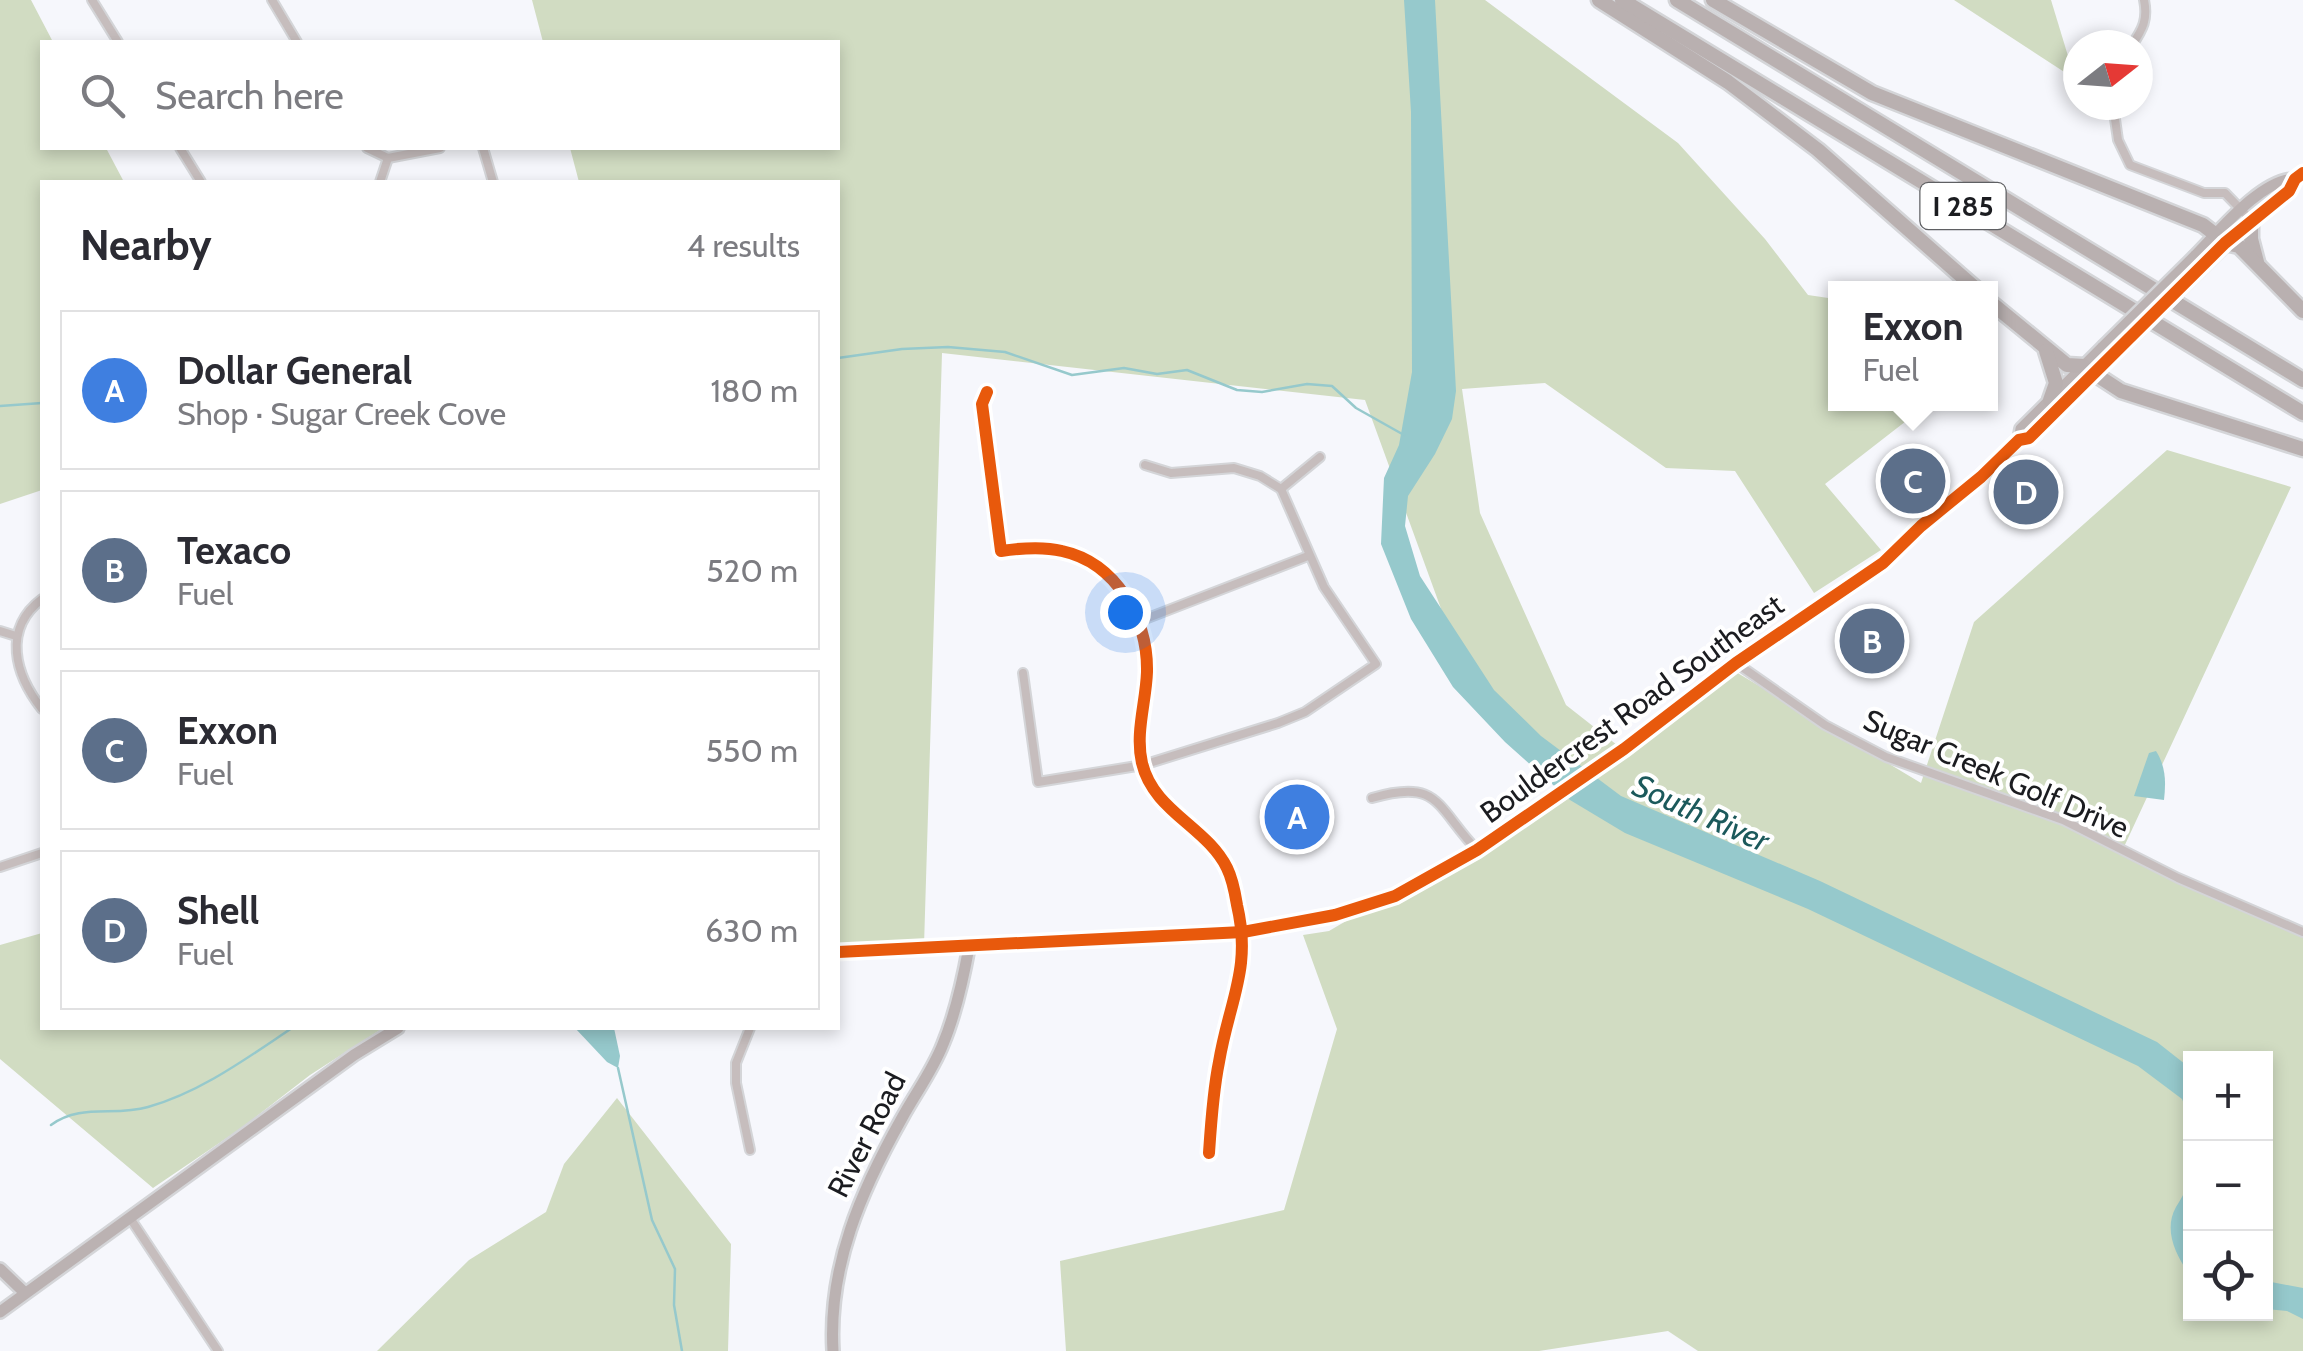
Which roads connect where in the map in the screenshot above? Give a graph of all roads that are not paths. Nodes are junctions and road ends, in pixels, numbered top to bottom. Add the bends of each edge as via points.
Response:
1 (92, 0) edge
2 (272, 0) edge
3 (1599, 0) edge
4 (1622, 0) edge
5 (1677, 0) edge
6 (1713, 0) edge
7 (2144, 0) edge
8 (2143, 30) edge
9 (117, 40) edge
10 (296, 40) edge
11 (2115, 120) edge
12 (181, 150) edge
13 (371, 150) edge
14 (430, 150) edge
15 (484, 150) edge
16 (388, 158) junction
17 (2299, 176) edge
18 (200, 180) edge
19 (381, 180) edge
20 (492, 180) edge
21 (2246, 215) junction
22 (2220, 239) junction
23 (2257, 262) junction
24 (1966, 281) edge
25 (1998, 309) edge
26 (2303, 311) edge
27 (2044, 346) junction
28 (2108, 352) junction
29 (2090, 370) junction
30 (2303, 380) edge
31 (987, 392) dead end
32 (2050, 400) junction
33 (2303, 413) edge
34 (2018, 440) junction
35 (2303, 448) edge
36 (1320, 457) dead end
37 (1146, 465) dead end
38 (1281, 490) junction
39 (1308, 556) junction
40 (40, 601) edge
41 (1140, 621) junction
42 (0, 631) edge
43 (16, 636) junction
44 (1736, 663) junction
45 (1023, 673) dead end
46 (40, 706) edge
47 (1142, 766) junction
48 (1372, 798) dead end
49 (1477, 850) junction
50 (40, 855) edge
51 (0, 867) edge
52 (1243, 932) junction
53 (2303, 932) edge
54 (969, 947) junction
55 (840, 952) edge
56 (395, 1030) edge
57 (749, 1030) edge
58 (750, 1150) dead end
59 (1209, 1153) dead end
60 (130, 1218) junction
61 (0, 1269) edge
62 (25, 1293) junction
63 (0, 1312) edge
64 (218, 1351) edge
65 (832, 1351) edge

1 - 9 street
2 - 10 street
3 - 24 highway via 1728,82 1818,150
4 - 33 highway, I 285
5 - 30 highway, I 285
6 - 22 highway via 1872,93 2192,220
7 - 8 street
11 - 21 street via 2130,165 2204,193 2225,193
12 - 18 street
13 - 16 street
14 - 16 street
15 - 20 street
16 - 19 street
17 - 21 street, Bouldercrest Road Southeast via 2289,190
21 - 22 street, Bouldercrest Road Southeast
21 - 23 highway
22 - 23 highway
22 - 28 street, Bouldercrest Road Southeast, bridge via 2194,256
22 - 28 street, Bouldercrest Road Southeast, bridge via 2206,264
23 - 26 highway
25 - 27 highway
27 - 29 highway via 2066,365
27 - 32 highway via 2055,373
28 - 29 street, Bouldercrest Road Southeast
29 - 32 street, Bouldercrest Road Southeast
29 - 34 street, Bouldercrest Road Southeast via 2028,438
29 - 35 highway via 2122,391
31 - 41 street via 982,404 1001,552 1048,548 1086,560 1118,587
32 - 34 street, Bouldercrest Road Southeast
34 - 44 street, Bouldercrest Road Southeast via 1884,564
36 - 38 street
37 - 38 street via 1170,473 1234,468
38 - 39 street
39 - 41 street
39 - 47 street via 1376,664 1305,712
40 - 43 street
41 - 47 street via 1146,673
42 - 43 street
43 - 46 street via 20,674
44 - 49 street, Bouldercrest Road Southeast
44 - 53 street, Sugar Creek Golf Drive via 1825,725 1886,757 2063,820
45 - 47 street via 1038,782
47 - 52 street via 1168,807 1224,863
48 - 49 street via 1418,789 1437,801
49 - 52 street, Bouldercrest Road Southeast via 1395,896
50 - 51 street
52 - 54 street, Bouldercrest Road Southeast
52 - 59 street
54 - 55 street, Bouldercrest Road Southeast
54 - 65 street, River Road via 942,1046 883,1150 847,1234
56 - 60 street
57 - 58 street via 736,1082
60 - 62 street
60 - 64 street
61 - 62 street
62 - 63 street

